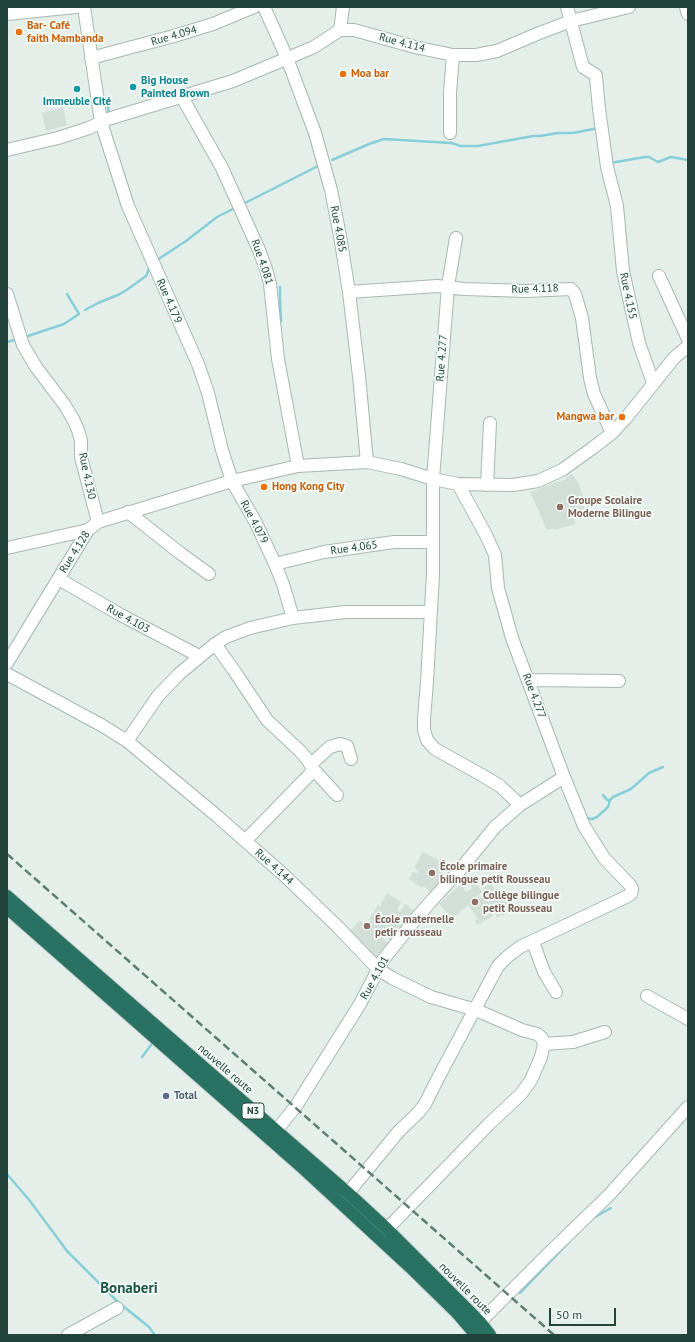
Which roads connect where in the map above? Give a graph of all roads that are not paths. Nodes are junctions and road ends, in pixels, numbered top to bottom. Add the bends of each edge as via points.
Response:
1 (76, 7) edge
2 (84, 7) edge
3 (254, 7) edge
4 (264, 7) edge
5 (343, 7) edge
6 (567, 7) edge
7 (629, 7) edge
8 (686, 7) edge
9 (7, 14) edge
10 (688, 14) edge
11 (571, 22) junction
12 (340, 30) junction
13 (453, 55) junction
14 (91, 58) junction
15 (287, 58) junction
16 (182, 97) junction
17 (101, 122) junction
18 (450, 133) dead end
19 (7, 150) edge
20 (456, 238) dead end
21 (659, 276) dead end
22 (448, 286) junction
23 (349, 292) junction
24 (7, 294) edge
25 (688, 339) edge
26 (688, 346) edge
27 (653, 383) junction
28 (490, 423) dead end
29 (612, 433) junction
30 (367, 462) junction
31 (298, 466) junction
32 (433, 479) junction
33 (232, 481) junction
34 (458, 484) junction
35 (487, 485) junction
36 (128, 512) junction
37 (98, 522) junction
38 (88, 530) junction
39 (434, 542) junction
40 (7, 548) edge
41 (276, 564) junction
42 (209, 574) dead end
43 (59, 579) junction
44 (430, 612) junction
45 (293, 618) junction
46 (214, 644) junction
47 (199, 656) junction
48 (7, 664) edge
49 (7, 674) edge
50 (528, 680) junction
51 (619, 681) dead end
52 (127, 741) junction
53 (351, 759) dead end
54 (313, 767) junction
55 (564, 777) junction
56 (337, 795) dead end
57 (520, 805) junction
58 (245, 841) junction
59 (7, 896) edge
60 (8, 909) edge
61 (533, 942) junction
62 (378, 969) junction
63 (556, 992) dead end
64 (647, 996) dead end
65 (476, 1010) junction
66 (688, 1019) edge
67 (605, 1032) dead end
68 (544, 1044) junction
69 (688, 1107) edge
70 (276, 1131) junction
71 (348, 1193) junction
72 (386, 1229) junction
73 (117, 1308) dead end
74 (480, 1322) junction
75 (68, 1335) edge
76 (476, 1335) edge
77 (490, 1335) edge

1 - 9 street
2 - 14 street, Rue 4.179
3 - 14 street, Rue 4.094 via 213,24
4 - 15 street, Rue 4.085
5 - 12 street
6 - 11 street
7 - 11 street, Rue 4.114
8 - 10 street
11 - 13 street, Rue 4.114 via 497,51 476,55
11 - 27 street, Rue 4.155 via 582,67 596,74 598,109 607,167 617,206 623,271 639,343
12 - 13 street, Rue 4.114 via 354,30
12 - 15 street via 314,47
13 - 18 street
14 - 17 street, Rue 4.179
15 - 16 street via 233,81
15 - 23 street, Rue 4.085 via 315,133 331,190
16 - 17 street
16 - 31 street, Rue 4.081 via 222,168 266,269 278,359
17 - 19 street via 58,138
17 - 33 street, Rue 4.179 via 128,206 198,364
20 - 22 street, Rue 4.277
21 - 25 street
22 - 23 street, Rue 4.118
22 - 29 street, Rue 4.118 via 527,291 567,288 574,290 582,318 594,394
22 - 32 street, Rue 4.277
23 - 30 street, Rue 4.085
24 - 37 street, Rue 4.130 via 23,345 64,404 78,430
26 - 27 street, Rue 4.128
27 - 29 street, Rue 4.128
28 - 35 street
29 - 35 street, Rue 4.128 via 562,470 538,481 513,485
30 - 31 street, Rue 4.128
30 - 32 street, Rue 4.128
31 - 33 street, Rue 4.128
32 - 34 street, Rue 4.128
32 - 39 street, Rue 4.277
33 - 36 street, Rue 4.128
33 - 41 street, Rue 4.079
34 - 35 street, Rue 4.128
34 - 50 street, Rue 4.277 via 495,555 498,588 512,638
36 - 37 street, Rue 4.128
36 - 42 street
37 - 38 street, Rue 4.128
38 - 40 street
38 - 43 street, Rue 4.128
39 - 41 street, Rue 4.065 via 394,542 324,552
39 - 44 street, Rue 4.277
41 - 45 street, Rue 4.079
43 - 47 street, Rue 4.103
43 - 48 street, Rue 4.128
44 - 45 street via 346,612
44 - 57 street, Rue 4.277 via 424,719 427,740 435,749 500,786
45 - 46 street via 250,628
46 - 47 street
46 - 54 street via 267,720
47 - 52 street via 158,696
49 - 52 street, Rue 4.144
50 - 51 street
50 - 55 street, Rue 4.277
52 - 58 street, Rue 4.144
53 - 54 street via 347,746 330,746
54 - 56 street
54 - 58 street
55 - 57 street, Rue 4.101
55 - 61 street, Rue 4.277 via 584,826 604,858 632,889 628,896
57 - 62 street, Rue 4.101 via 495,828 433,898
58 - 62 street, Rue 4.144 via 338,927
59 - 70 highway, nouvelle route / N3
60 - 76 highway, nouvelle route / N3 via 305,1170 415,1272
61 - 63 street via 544,972
61 - 65 street via 520,947 498,966
62 - 65 street, Rue 4.144 via 431,997
62 - 70 street, Rue 4.101 via 360,1004 296,1106
64 - 66 street
65 - 68 street, Rue 4.144 via 537,1034
65 - 71 street via 422,1109 399,1131
67 - 68 street via 573,1042
68 - 72 street via 531,1080 521,1094
69 - 74 street via 609,1195
70 - 71 highway, nouvelle route / N3
71 - 72 highway, nouvelle route / N3
72 - 74 highway, nouvelle route / N3
73 - 75 street
74 - 77 highway, nouvelle route / N3

